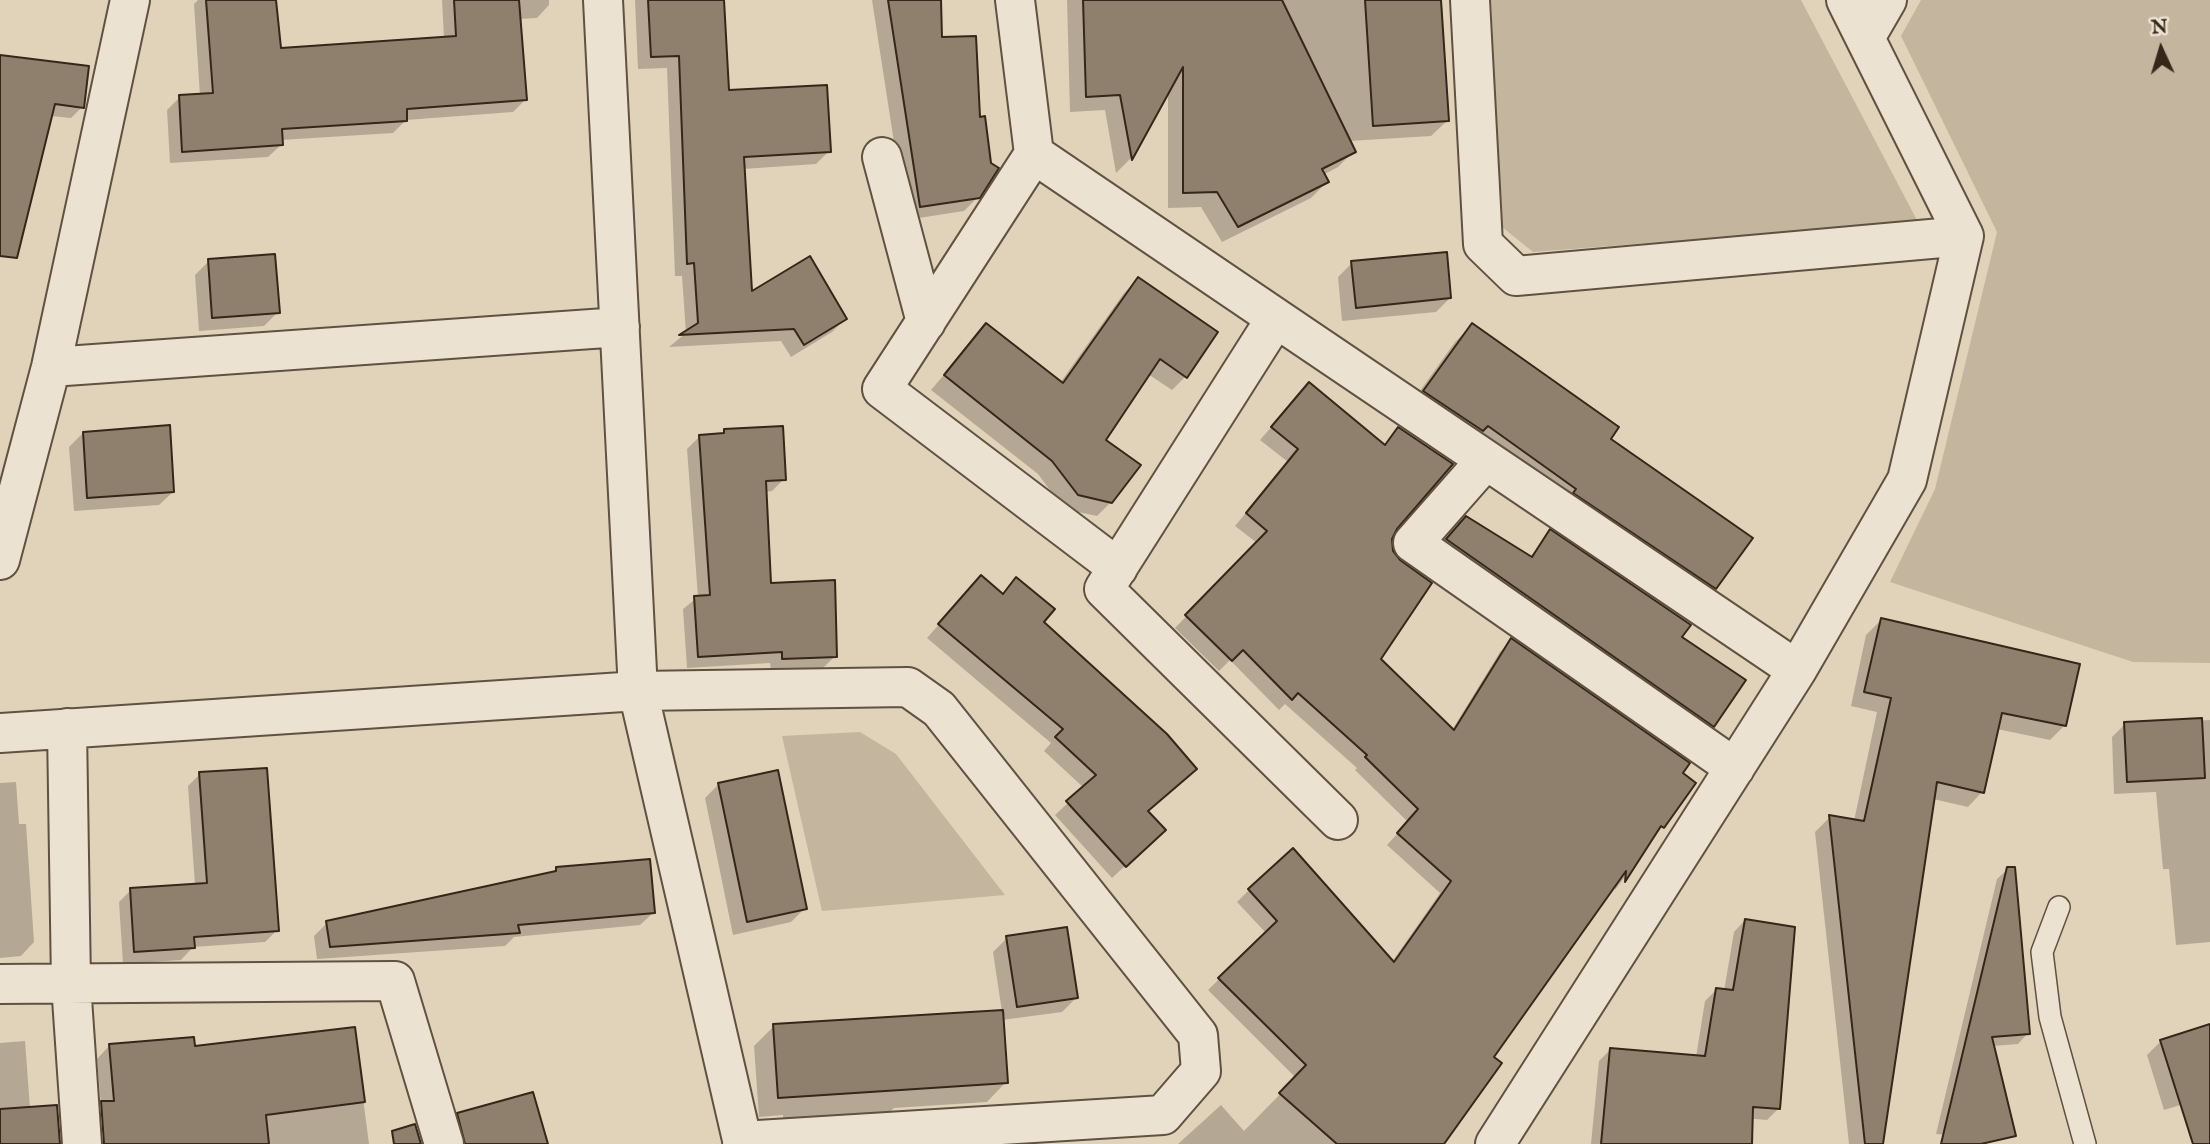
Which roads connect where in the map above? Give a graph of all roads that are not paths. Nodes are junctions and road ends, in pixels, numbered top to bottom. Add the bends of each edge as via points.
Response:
1 (130, 0) edge
2 (603, 0) edge
3 (1015, 0) edge
4 (1470, 0) edge
5 (1846, 0) edge
6 (1887, 0) edge
7 (1865, 38) junction
8 (1034, 154) junction
9 (882, 157) dead end
10 (1964, 236) junction
11 (1276, 318) junction
12 (926, 321) junction
13 (621, 327) junction
14 (51, 367) junction
15 (1486, 460) junction
16 (0, 561) edge
17 (1118, 568) junction
18 (1797, 670) junction
19 (638, 691) junction
20 (67, 728) junction
21 (0, 733) edge
22 (1735, 768) junction
23 (1338, 820) dead end
24 (2059, 907) dead end
25 (0, 984) edge
26 (71, 984) junction
27 (743, 1142) edge
28 (82, 1144) edge
29 (444, 1144) edge
30 (1495, 1144) edge
31 (2085, 1144) edge

1 - 14 street
2 - 13 street
3 - 8 street
4 - 10 street via 1483,244 1516,276
5 - 7 street
6 - 7 street
7 - 10 street
8 - 11 street
8 - 12 street
9 - 12 street
10 - 18 street via 1907,480
11 - 15 street
11 - 17 street
12 - 17 street via 882,389
13 - 14 street
13 - 19 street
14 - 16 street
15 - 18 street
15 - 22 street via 1413,542
17 - 23 street via 1104,589
18 - 22 street
19 - 20 street
19 - 27 street
19 - 27 street via 908,687 939,709 1198,1035 1201,1071 1163,1115
20 - 21 street
20 - 26 street
22 - 30 street
24 - 31 lane via 2042,952 2050,1017
25 - 26 street
26 - 28 street
26 - 29 street via 396,981

